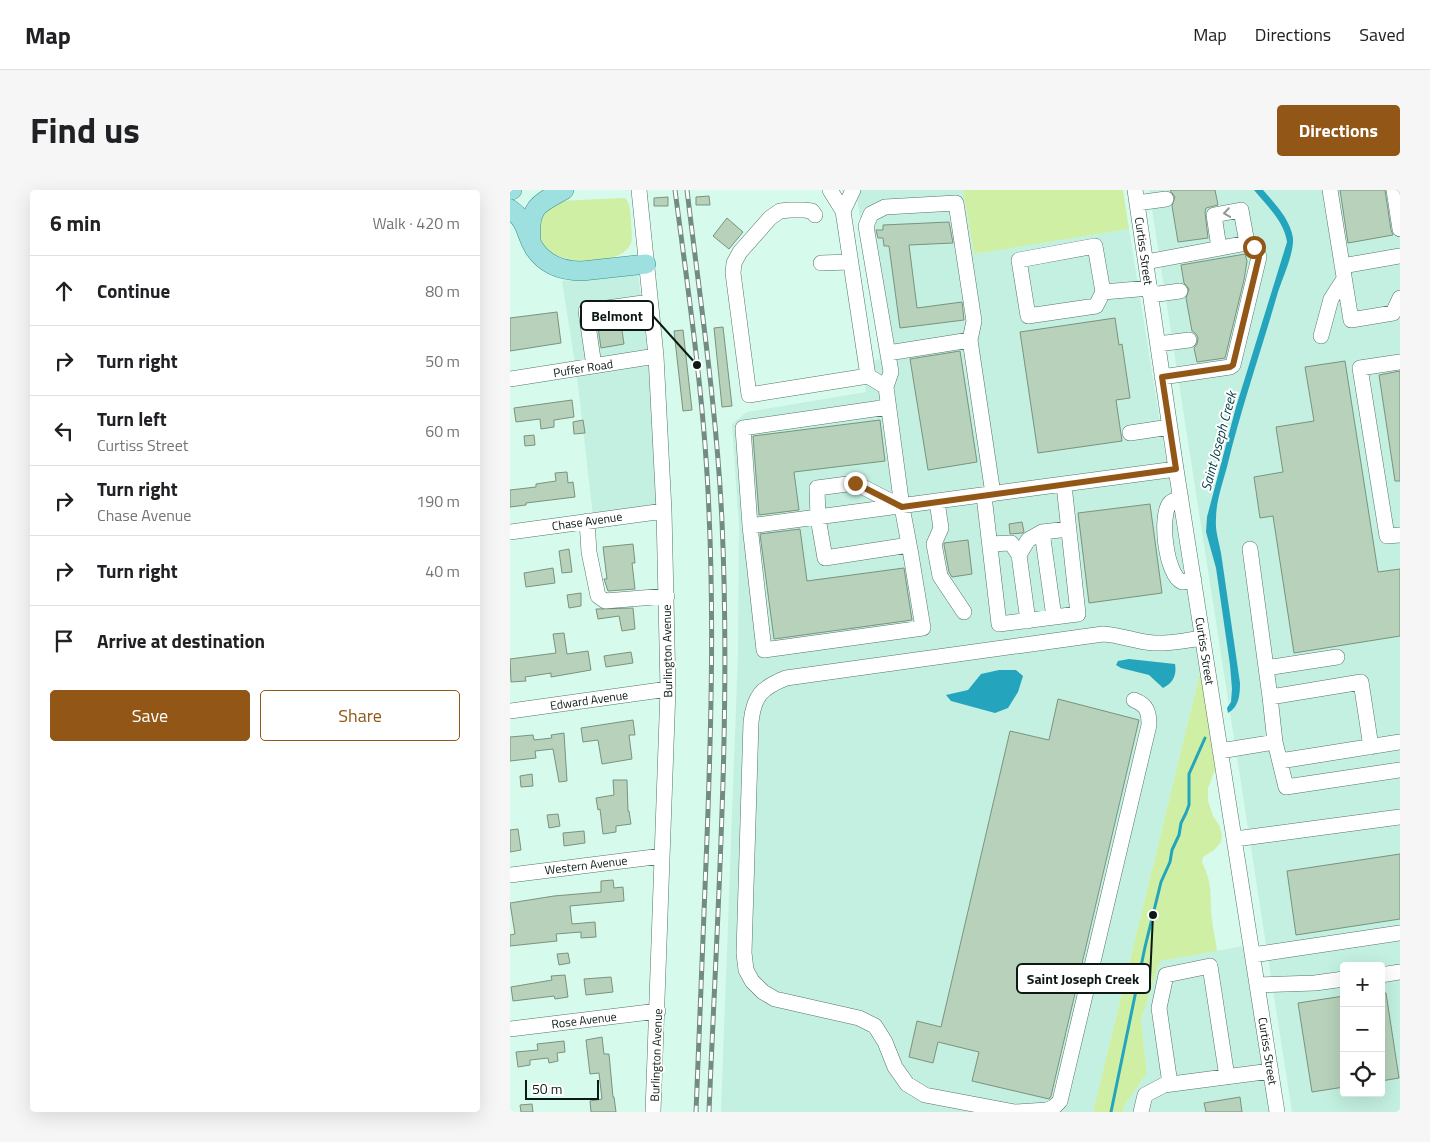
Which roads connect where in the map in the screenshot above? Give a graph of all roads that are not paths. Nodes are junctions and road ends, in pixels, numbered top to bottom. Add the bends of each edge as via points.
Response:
1 (564, 190) edge
2 (640, 190) edge
3 (830, 190) edge
4 (853, 190) edge
5 (1330, 190) edge
6 (1394, 190) edge
7 (945, 197) edge
8 (1136, 197) edge
9 (1166, 199) dead end
10 (510, 209) edge
11 (843, 211) junction
12 (815, 215) dead end
13 (1400, 229) edge
14 (531, 240) junction
15 (1247, 243) junction
16 (1218, 248) junction
17 (1400, 256) edge
18 (850, 262) junction
19 (1146, 262) junction
20 (821, 263) dead end
21 (646, 264) junction
22 (1343, 273) junction
23 (1103, 292) junction
24 (1150, 292) junction
25 (1180, 292) dead end
26 (1400, 298) edge
27 (650, 302) junction
28 (1321, 336) dead end
29 (970, 340) junction
30 (1189, 340) dead end
31 (1158, 344) junction
32 (888, 353) junction
33 (656, 356) junction
34 (1400, 362) edge
35 (594, 366) junction
36 (868, 376) junction
37 (1162, 377) junction
38 (510, 379) edge
39 (886, 387) junction
40 (888, 407) junction
41 (1170, 427) junction
42 (1130, 434) dead end
43 (1176, 469) junction
44 (1064, 485) junction
45 (988, 495) junction
46 (1181, 498) junction
47 (937, 502) junction
48 (902, 507) junction
49 (664, 510) junction
50 (818, 518) junction
51 (587, 521) junction
52 (750, 526) junction
53 (1069, 529) junction
54 (510, 532) edge
55 (1042, 532) junction
56 (1400, 535) edge
57 (990, 544) junction
58 (909, 545) junction
59 (1250, 550) dead end
60 (1020, 555) junction
61 (1194, 580) junction
62 (666, 596) junction
63 (964, 612) dead end
64 (1054, 617) junction
65 (1028, 621) junction
66 (1202, 638) junction
67 (1337, 657) dead end
68 (1266, 668) junction
69 (668, 689) junction
70 (1270, 697) junction
71 (1134, 700) dead end
72 (510, 711) edge
73 (1275, 742) junction
74 (1400, 742) edge
75 (1371, 747) junction
76 (1220, 751) junction
77 (1280, 762) junction
78 (1400, 770) edge
79 (1400, 817) edge
80 (1235, 839) junction
81 (662, 856) junction
82 (510, 875) edge
83 (1400, 933) edge
84 (1253, 954) junction
85 (1400, 972) edge
86 (1385, 974) edge
87 (1340, 980) edge
88 (1258, 985) junction
89 (658, 1010) junction
90 (510, 1029) edge
91 (1271, 1071) junction
92 (1227, 1077) junction
93 (1170, 1084) junction
94 (653, 1112) edge
95 (1141, 1112) edge
96 (1277, 1112) edge

1 - 14 main road via 547,198 535,210 531,219
2 - 21 street, Burlington Avenue
3 - 11 street
4 - 11 street
5 - 22 street
6 - 13 street
7 - 29 street via 956,204 974,321
7 - 32 street via 885,208 871,214 866,226
8 - 9 street
8 - 19 street, Curtiss Street
10 - 14 main road via 524,222
11 - 18 street
12 - 36 street via 804,210 780,211 770,218 734,263 749,395
14 - 21 main road via 544,260 564,270 582,272
15 - 16 street
15 -> 16 street via 1240,210 1214,215
15 - 37 street via 1256,249 1259,257 1233,365
16 - 19 street
17 - 22 street
18 - 20 street
18 - 36 street
19 - 24 street, Curtiss Street
21 - 27 street, Burlington Avenue
22 - 26 street via 1351,320 1393,313
22 - 28 street via 1331,299
23 - 23 street via 1095,246 1019,260 1028,316 1096,306
23 - 24 street
24 - 25 street
24 - 31 street, Curtiss Street
27 - 33 street, Burlington Avenue
27 - 35 street via 586,311
29 - 32 street
29 - 45 street
30 - 31 street
31 - 37 street, Curtiss Street
32 - 39 street via 891,372
33 - 35 street, Puffer Road
33 - 49 street, Burlington Avenue
34 - 56 street via 1360,368 1387,536
35 - 38 street, Puffer Road
36 - 39 street
37 - 41 street, Curtiss Street
39 - 40 street
40 - 48 street
40 - 52 street via 743,428
41 - 42 street
41 - 43 street, Curtiss Street
43 - 44 street
43 - 46 street, Curtiss Street
44 - 45 street
44 - 53 street
45 - 47 street
45 - 57 street
46 - 61 street, Curtiss Street
46 - 61 street via 1172,501 1168,508 1165,543 1175,576 1182,582
47 - 48 street
47 - 63 street via 941,528 934,544 940,576
48 - 50 street
48 - 50 street via 855,483 817,488
48 - 58 street
49 - 51 street, Chase Avenue
49 - 62 street, Burlington Avenue
50 - 52 street
50 - 58 street via 825,558
51 - 54 street, Chase Avenue
51 - 62 street via 589,552 598,596 605,601
52 - 58 street via 764,650 923,628
53 - 55 street
53 - 64 street via 1078,614
55 - 60 street via 1028,540
55 - 64 street
57 - 60 street via 1011,543
57 - 65 street via 999,624
59 - 68 street
60 - 65 street
61 - 66 street, Curtiss Street
62 - 69 street, Burlington Avenue
64 - 65 street
66 - 71 street via 1153,643 1103,634 786,678 772,684 753,705 751,722 744,953 746,970 752,981 762,992 776,999 859,1018 875,1026 907,1084 926,1095 1015,1112 1054,1107 1060,1101 1149,725 1146,708
66 - 76 street, Curtiss Street
67 - 68 street
68 - 70 street
69 - 72 street, Edward Avenue
69 - 81 street, Burlington Avenue
70 - 73 street
70 - 75 street via 1361,682
73 - 76 street
73 - 77 street
74 - 75 street
75 - 77 street
76 - 80 street, Curtiss Street
77 - 78 street via 1286,787
79 - 80 street
80 - 84 street, Curtiss Street
81 - 82 street, Western Avenue
81 - 89 street, Burlington Avenue
83 - 84 street
84 - 88 street, Curtiss Street
85 - 86 street
87 - 88 street
88 - 91 street, Curtiss Street
89 - 90 street, Rose Avenue
89 - 94 street, Burlington Avenue
91 - 92 street
91 - 96 street, Curtiss Street
92 - 93 street
92 - 93 street via 1210,966 1166,975 1159,1008
93 - 95 street via 1144,1095

